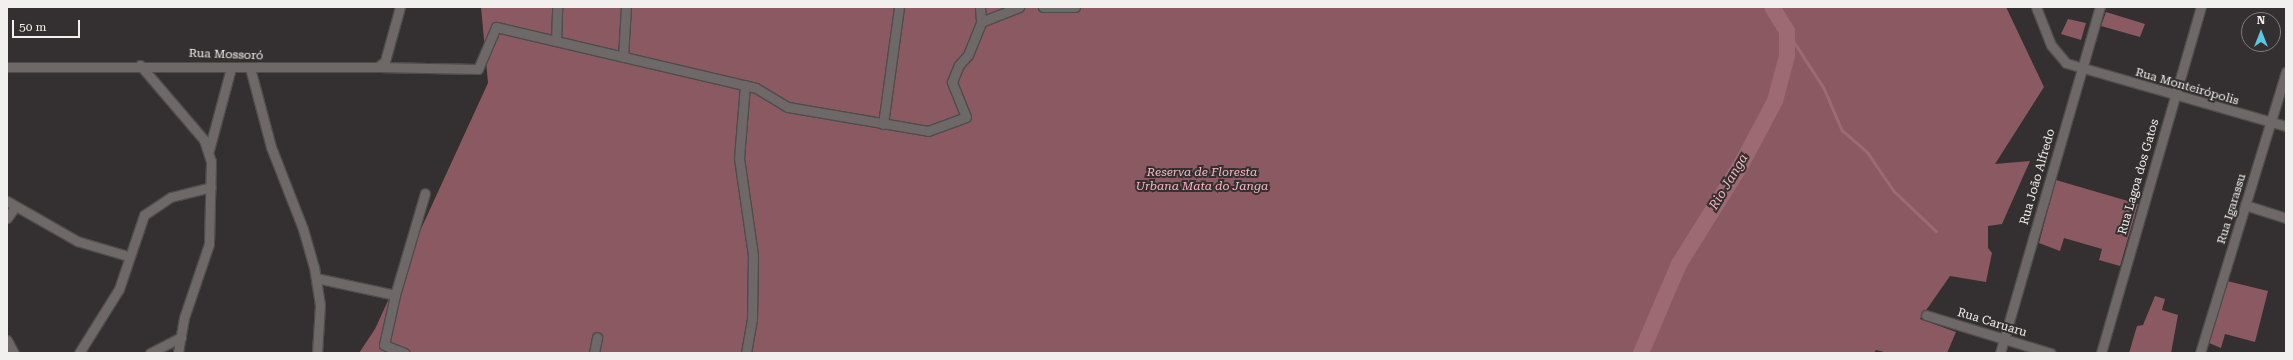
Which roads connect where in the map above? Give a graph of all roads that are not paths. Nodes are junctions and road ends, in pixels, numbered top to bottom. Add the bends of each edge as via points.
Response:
1 (400, 7) edge
2 (557, 7) edge
3 (626, 7) edge
4 (900, 7) edge
5 (980, 7) edge
6 (1019, 7) edge
7 (1043, 7) edge
8 (1075, 7) edge
9 (2036, 7) edge
10 (2100, 7) edge
11 (2201, 7) edge
12 (981, 22) junction
13 (556, 41) junction
14 (623, 57) junction
15 (140, 65) junction
16 (7, 67) edge
17 (378, 67) junction
18 (231, 68) junction
19 (250, 68) junction
20 (2082, 70) junction
21 (2286, 72) edge
22 (745, 85) junction
23 (2174, 96) junction
24 (2270, 122) junction
25 (883, 124) junction
26 (2286, 126) edge
27 (209, 150) junction
28 (211, 187) junction
29 (425, 193) dead end
30 (7, 201) edge
31 (2246, 205) junction
32 (15, 207) junction
33 (7, 218) edge
34 (2286, 218) edge
35 (128, 256) junction
36 (316, 278) junction
37 (395, 295) junction
38 (1926, 315) dead end
39 (181, 337) junction
40 (597, 337) dead end
41 (7, 340) edge
42 (2004, 340) junction
43 (14, 353) edge
44 (79, 353) edge
45 (150, 353) edge
46 (178, 353) edge
47 (317, 353) edge
48 (405, 353) edge
49 (594, 353) edge
50 (746, 353) edge
51 (2000, 353) edge
52 (2050, 353) edge
53 (2101, 353) edge
54 (2200, 353) edge

1 - 17 street via 385,61
2 - 13 street
3 - 14 street
4 - 25 street
5 - 12 street
6 - 12 street
7 - 8 street
9 - 20 street, Rua Monteirópolis via 2057,55
10 - 20 street, Rua João Alfredo
11 - 23 street, Rua Lagoa dos Gatos
12 - 25 street via 968,55 959,64 952,82 966,117 928,132
13 - 14 street
13 - 17 street, Rua Mossoró via 496,27 478,69
14 - 22 street
15 - 16 street, Rua Mossoró
15 - 18 street, Rua Mossoró
15 - 27 street
17 - 19 street, Rua Mossoró
18 - 19 street, Rua Mossoró
18 - 27 street
19 - 36 street via 271,147 303,229
20 - 23 street, Rua Monteirópolis
20 - 42 street, Rua João Alfredo
21 - 24 street, Rua Igarassu
22 - 25 street via 788,107
22 - 50 street via 740,158 753,255 752,319
23 - 24 street, Rua Monteirópolis
23 - 53 street, Rua Lagoa dos Gatos
24 - 26 street, Rua Monteirópolis
24 - 31 street, Rua Igarassu
27 - 28 street
28 - 35 street via 171,197 144,215
28 - 39 street via 209,244
29 - 37 street
30 - 32 street
31 - 34 street
31 - 54 street, Rua Igarassu
32 - 33 street
32 - 35 street via 77,241
35 - 44 street via 119,289
36 - 37 street
36 - 47 street via 321,330
37 - 48 street via 384,345
38 - 42 street, Rua Caruaru
39 - 45 street
39 - 46 street
40 - 49 street
41 - 43 street
42 - 51 street, Rua João Alfredo
42 - 52 street, Rua Caruaru

